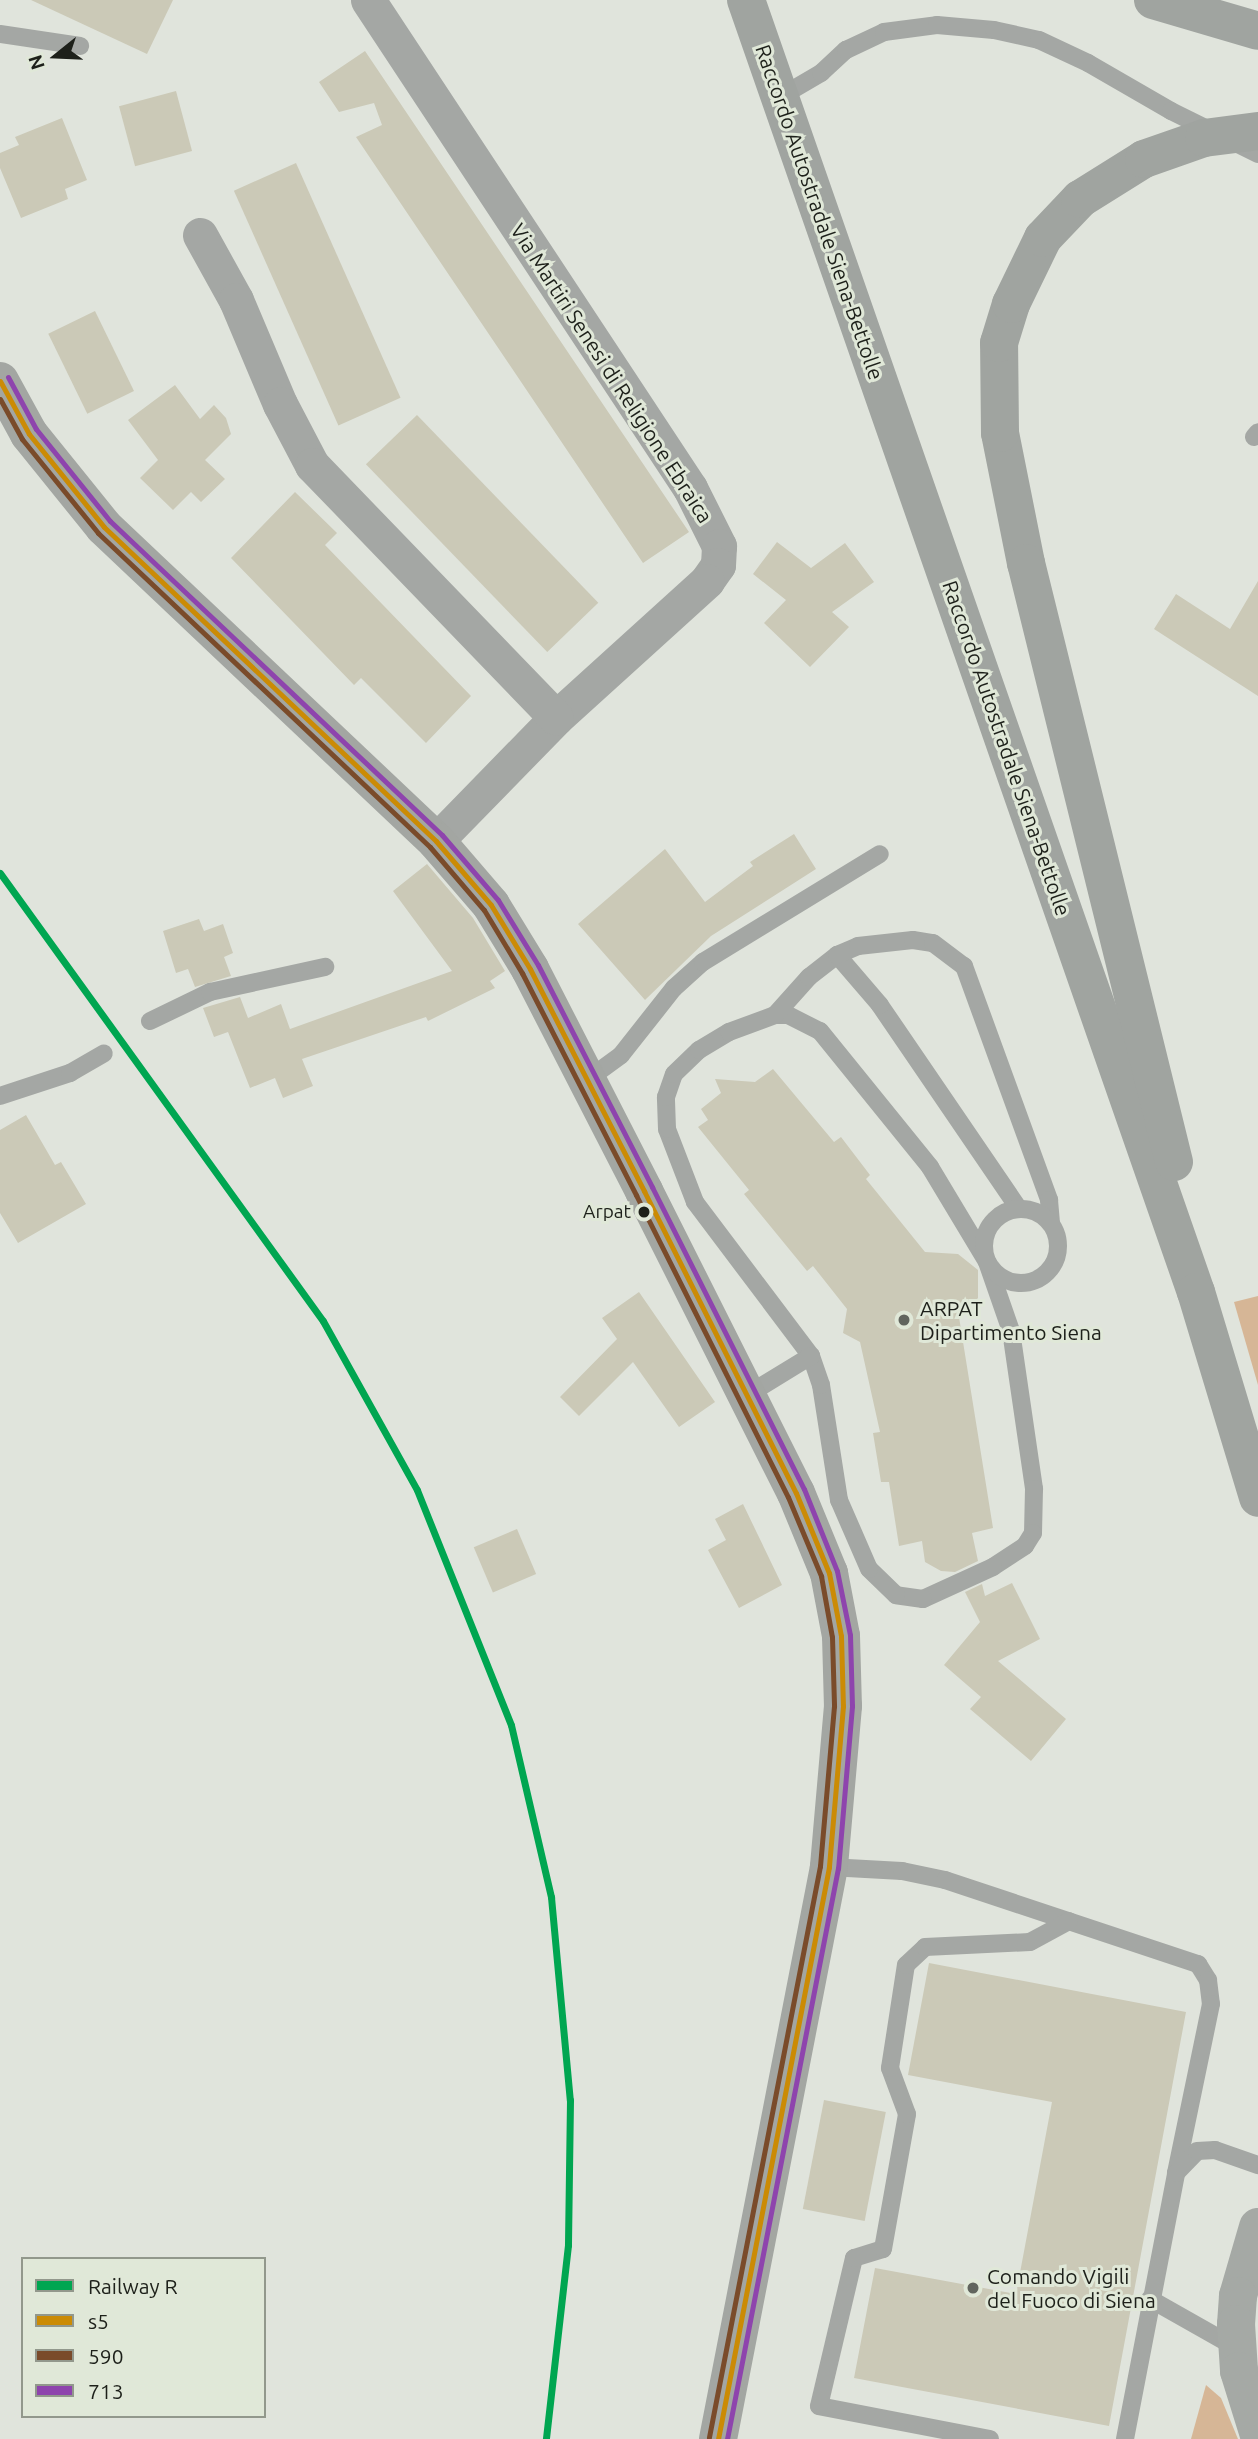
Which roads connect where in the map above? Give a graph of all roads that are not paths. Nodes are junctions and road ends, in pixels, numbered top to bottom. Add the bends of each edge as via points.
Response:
1 (368, 0) edge
2 (720, 0) edge
3 (746, 0) edge
4 (1153, 0) edge
5 (1258, 31) edge
6 (0, 34) edge
7 (80, 46) dead end
8 (780, 97) junction
9 (1258, 131) edge
10 (1258, 154) edge
11 (200, 235) dead end
12 (830, 239) junction
13 (0, 381) edge
14 (556, 718) junction
15 (436, 841) junction
16 (880, 854) dead end
17 (837, 955) junction
18 (325, 967) dead end
19 (775, 1015) junction
20 (150, 1021) dead end
21 (104, 1053) dead end
22 (587, 1080) junction
23 (0, 1096) edge
24 (1019, 1209) junction
25 (1051, 1223) junction
26 (988, 1262) junction
27 (1196, 1292) junction
28 (811, 1356) junction
29 (747, 1395) junction
30 (1258, 1498) edge
31 (829, 1867) junction
32 (1069, 1921) junction
33 (1258, 2165) edge
34 (1176, 2173) junction
35 (1258, 2227) edge
36 (1150, 2299) junction
37 (1236, 2347) junction
38 (1258, 2432) edge
39 (718, 2439) edge
40 (990, 2439) edge
41 (1125, 2439) edge

1 - 14 street, Via Martiri Senesi di Religione Ebraica via 690,488 719,546 718,565 707,581
2 - 12 highway via 772,145
3 - 8 highway, Raccordo Autostradale Siena-Bettolle
4 - 5 highway
6 - 7 lane
8 - 10 lane via 821,73 846,50 884,32 937,25 994,30 1039,40 1088,62 1171,111
8 - 12 highway, Raccordo Autostradale Siena-Bettolle
9 - 27 highway, bridge via 1204,138 1144,159 1080,199 1043,238 1011,304 999,343 1000,433 1026,563 1183,1197
11 - 14 street via 236,300 280,404 312,465
12 - 27 highway, Raccordo Autostradale Siena-Bettolle
13 - 15 street via 29,434 104,527
14 - 15 street, Via Martiri Senesi di Religione Ebraica
15 - 22 street via 496,914
16 - 22 lane via 703,962 674,988 621,1055
17 - 19 lane via 809,977
17 - 24 lane via 880,1004
17 - 25 lane via 858,946 913,940 933,943 964,966 1049,1199
18 - 20 lane via 210,992
19 - 26 lane via 789,1015 820,1031 930,1167
19 - 28 lane via 729,1032 699,1050 674,1074 666,1097 667,1129 695,1202
21 - 23 lane via 70,1073
22 - 29 street
24 - 25 lane via 1031,1210
24 - 26 lane via 997,1217 989,1226 985,1238
25 - 26 lane via 1058,1246 1056,1258 1040,1277 1017,1283 995,1272
26 - 28 lane via 1011,1331 1036,1515 1025,1546 993,1567 923,1598 908,1600 883,1587 856,1545 839,1500 821,1385
27 - 30 highway, Raccordo Autostradale Siena-Bettolle
28 - 29 lane
29 - 31 street via 815,1535 835,1599 843,1706
31 - 32 lane via 902,1871 945,1880
31 - 39 street
32 - 34 lane via 1186,1957 1198,1964 1208,1980 1210,2004
32 - 40 lane via 1030,1942 925,1947 906,1965 890,2068 907,2115 883,2249 854,2258 819,2406
33 - 34 lane via 1214,2150 1197,2151
34 - 36 lane
35 - 37 main road via 1238,2296
36 - 37 lane
36 - 41 lane
37 - 38 main road via 1244,2396

